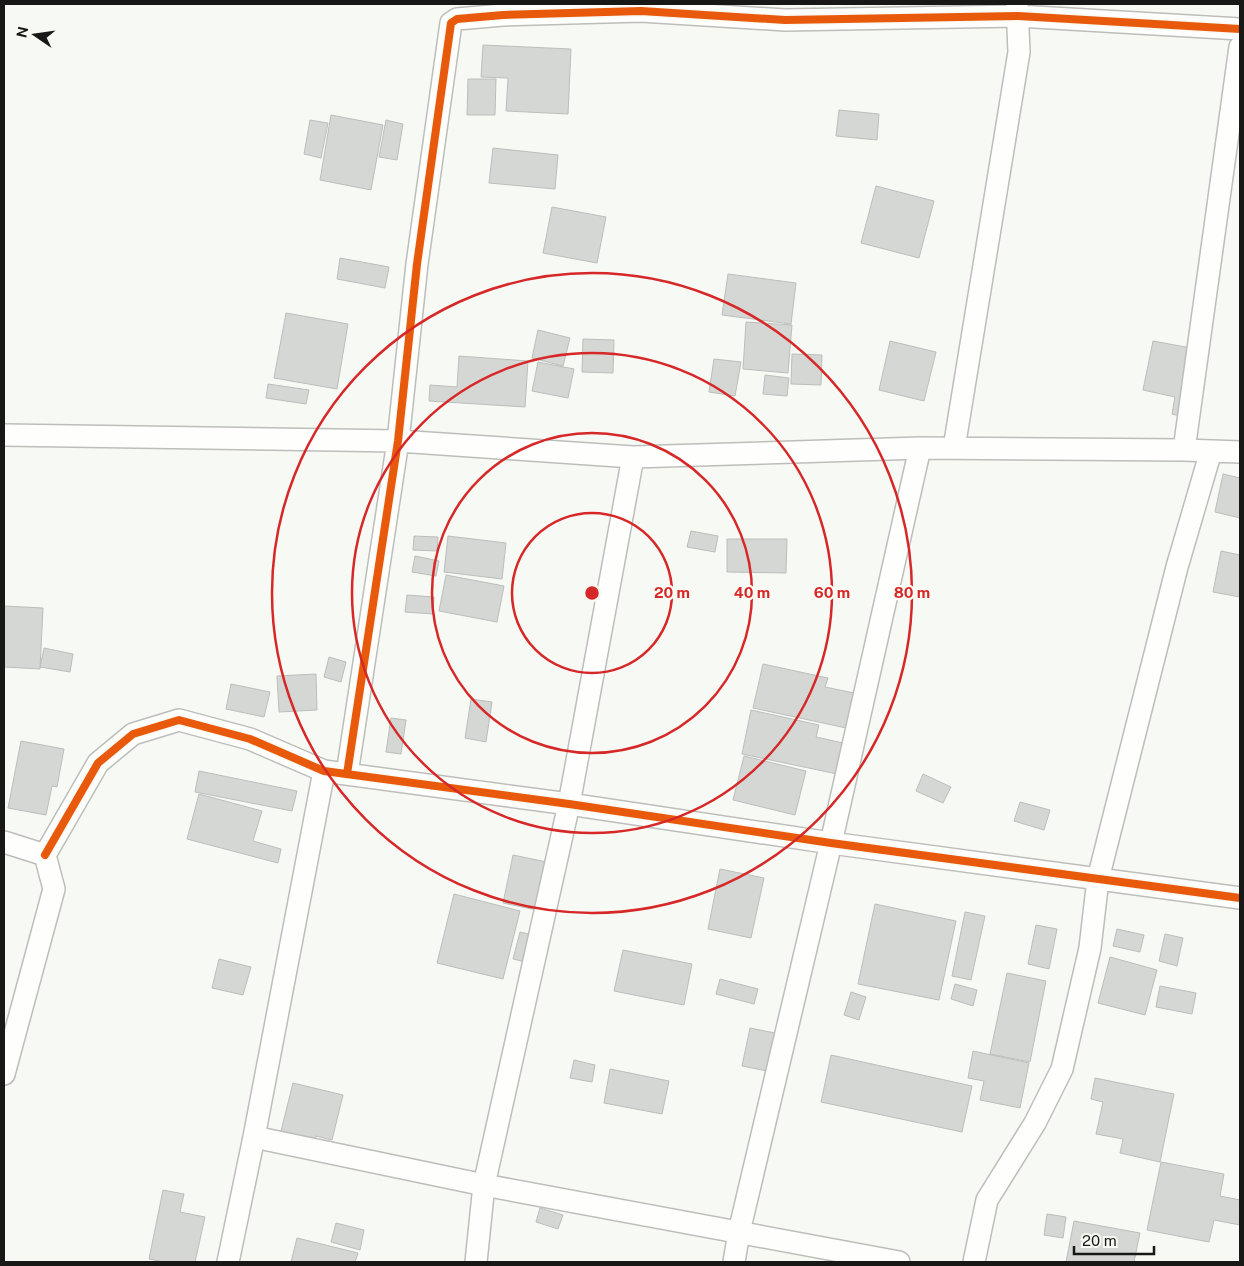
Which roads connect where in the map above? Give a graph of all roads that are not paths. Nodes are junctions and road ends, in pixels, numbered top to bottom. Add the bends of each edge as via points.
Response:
1 (1017, 10) edge
2 (784, 12) edge
3 (452, 13) edge
4 (1240, 29) edge
5 (1240, 46) edge
6 (4, 436) edge
7 (398, 441) junction
8 (920, 448) junction
9 (954, 448) junction
10 (1184, 450) junction
11 (1211, 451) junction
12 (1240, 452) edge
13 (633, 457) junction
14 (324, 771) junction
15 (347, 774) junction
16 (569, 804) junction
17 (4, 842) edge
18 (831, 843) junction
19 (45, 855) junction
20 (1098, 879) junction
21 (1240, 898) edge
22 (4, 1074) edge
23 (254, 1137) junction
24 (484, 1185) junction
25 (739, 1232) junction
26 (228, 1262) edge
27 (476, 1262) edge
28 (734, 1262) edge
29 (899, 1262) edge
30 (974, 1262) edge

1 - 2 street
1 - 4 street
1 - 9 street via 1019,52
2 - 3 street via 641,11 457,19
3 - 7 street via 417,264
5 - 10 street
6 - 7 street
7 - 13 street
7 - 15 street
8 - 9 street
8 - 13 street
8 - 18 street
9 - 10 street
10 - 11 street
11 - 12 street
11 - 20 street via 1175,577
13 - 16 street
14 - 15 street
14 - 19 street via 250,739 179,720 133,734 98,763
14 - 23 street
15 - 16 street
16 - 18 street
16 - 24 street
17 - 19 street
18 - 20 street
18 - 25 street
19 - 22 street via 54,889
20 - 21 street
20 - 30 street via 1090,948 1062,1070 987,1200
23 - 24 street
23 - 26 street
24 - 25 street
24 - 27 street
25 - 28 street
25 - 29 street

